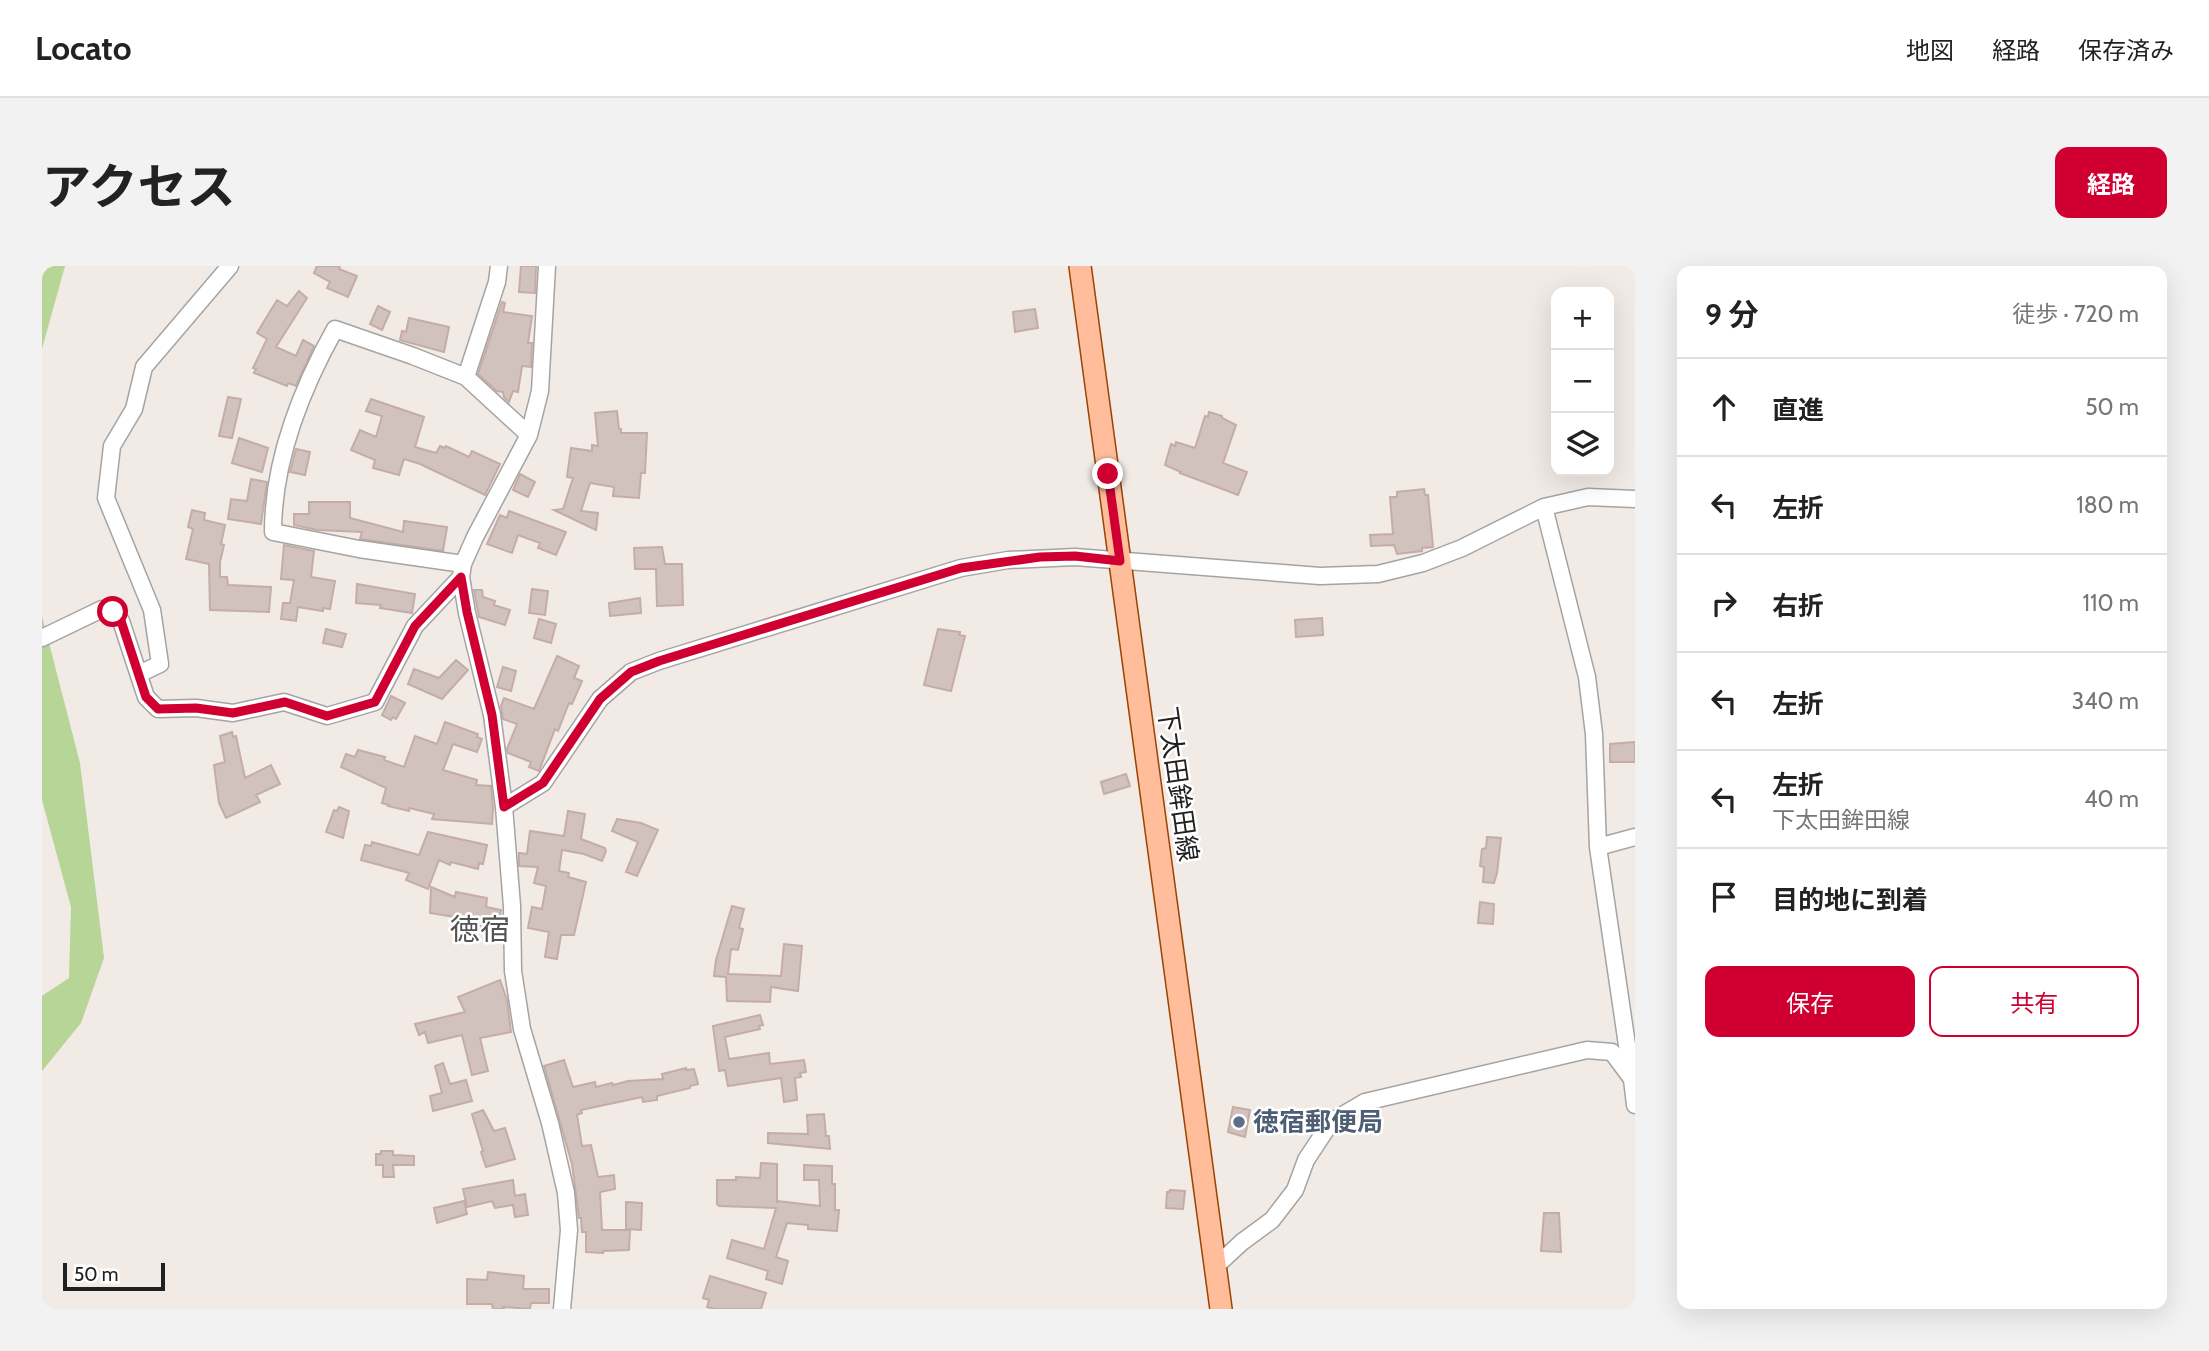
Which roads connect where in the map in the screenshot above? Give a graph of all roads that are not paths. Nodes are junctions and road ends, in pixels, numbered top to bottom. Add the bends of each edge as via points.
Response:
1 (230, 266) edge
2 (499, 266) edge
3 (547, 266) edge
4 (1080, 266) edge
5 (466, 377) junction
6 (529, 435) junction
7 (1635, 499) edge
8 (1544, 508) junction
9 (1120, 561) junction
10 (462, 571) junction
11 (42, 638) edge
12 (139, 674) junction
13 (504, 807) junction
14 (1635, 837) edge
15 (1598, 847) junction
16 (1632, 1079) junction
17 (1635, 1105) edge
18 (1215, 1267) junction
19 (562, 1309) edge
20 (1221, 1309) edge

1 - 12 street via 144,367 134,409 112,446 106,498 152,610 160,664
2 - 5 street
3 - 6 street via 540,391
4 - 9 main road, 下太田鉾田線
5 - 6 street
5 - 10 street via 335,329 291,426 273,503 273,532
6 - 10 street
7 - 8 street via 1588,497
8 - 9 street via 1423,564 1378,574 1320,576
8 - 15 street via 1587,677
9 - 13 street via 1040,557 961,568 640,668 600,699 543,783
9 - 18 main road, 下太田鉾田線
10 - 12 street via 415,626 375,702 327,716 285,702 233,713 158,709 146,697
10 - 13 street via 492,715
11 - 12 street via 102,609 113,612 121,621
13 - 19 street via 513,971 522,1029 566,1193 569,1230
14 - 15 street
15 - 16 street
16 - 17 street
16 - 18 street via 1612,1052 1587,1050 1365,1101 1331,1122 1272,1220
18 - 20 main road, 下太田鉾田線

